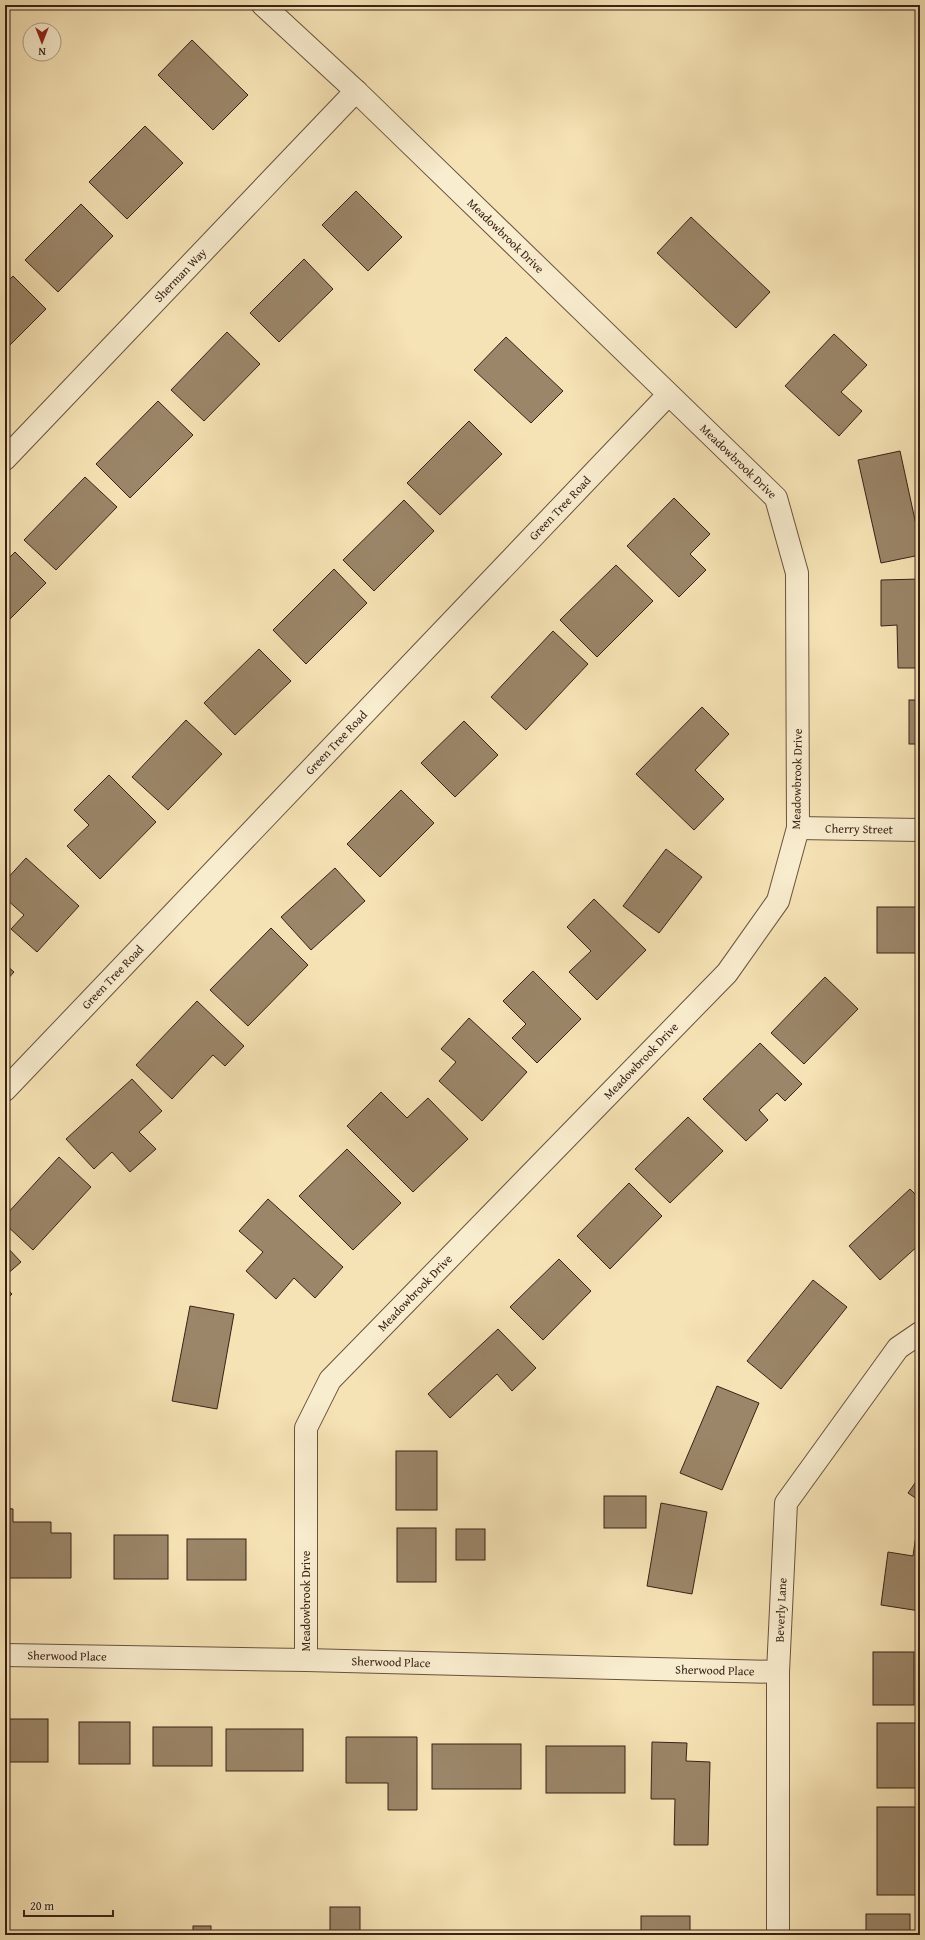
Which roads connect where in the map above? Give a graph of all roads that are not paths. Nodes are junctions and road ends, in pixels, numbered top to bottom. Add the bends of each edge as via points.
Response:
1 (263, 5) edge
2 (356, 91) junction
3 (668, 395) junction
4 (5, 459) edge
5 (798, 828) junction
6 (920, 830) edge
7 (5, 1090) edge
8 (920, 1333) edge
9 (5, 1655) edge
10 (306, 1660) junction
11 (778, 1672) junction
12 (778, 1935) edge

1 - 2 street, Meadowbrook Drive
2 - 3 street, Meadowbrook Drive
2 - 4 street, Sherman Way
3 - 5 street, Meadowbrook Drive via 776,498 797,573
3 - 7 street, Green Tree Road
5 - 6 street, Cherry Street
5 - 10 street, Meadowbrook Drive via 778,901 727,973 330,1380 306,1428
8 - 11 street, Beverly Lane via 898,1348 786,1503
9 - 10 street, Sherwood Place
10 - 11 street, Sherwood Place
11 - 12 street, Beverly Lane

